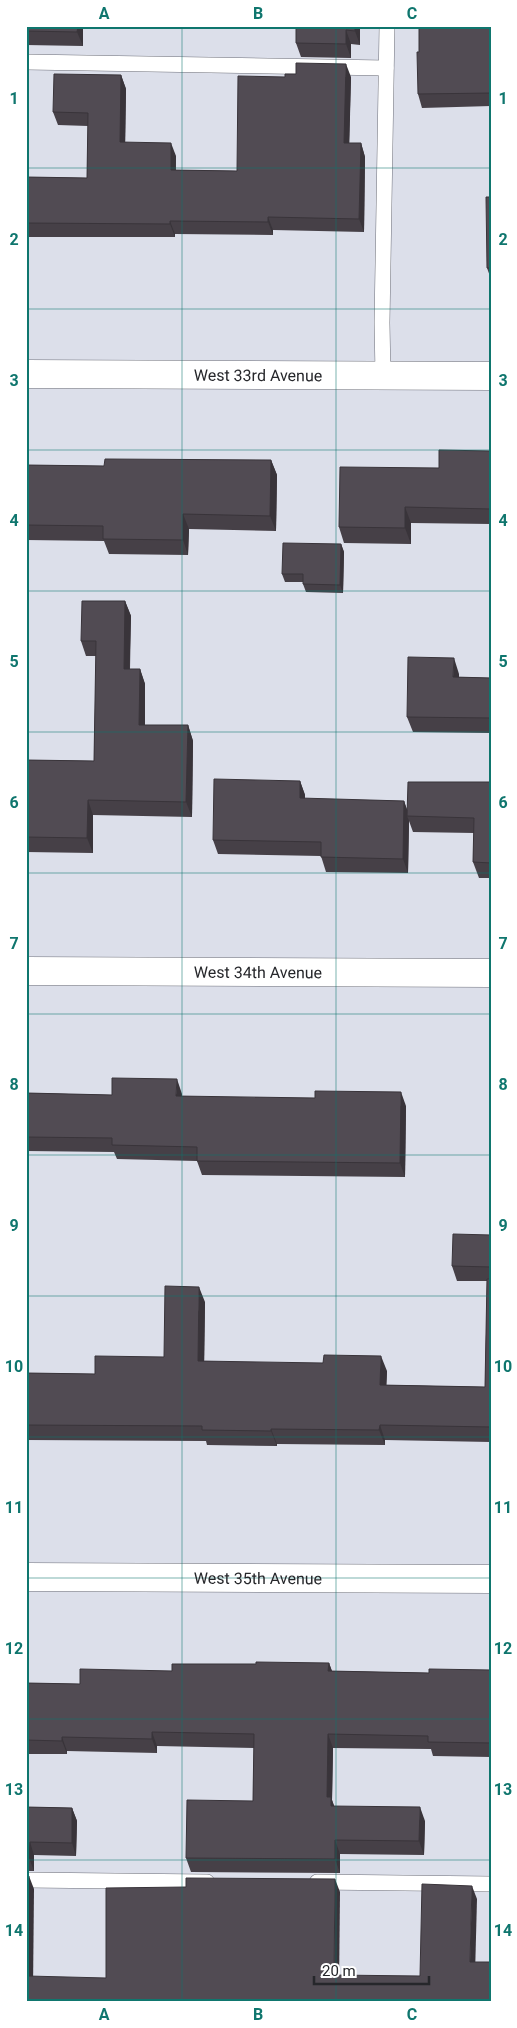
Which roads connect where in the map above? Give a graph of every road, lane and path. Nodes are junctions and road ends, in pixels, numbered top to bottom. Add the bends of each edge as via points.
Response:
1 (387, 26) edge
2 (26, 62) edge
3 (386, 68) junction
4 (26, 374) edge
5 (383, 375) junction
6 (491, 376) edge
7 (26, 971) edge
8 (491, 973) edge
9 (26, 1577) edge
10 (491, 1579) edge
11 (26, 1880) edge
12 (224, 1882) edge
13 (303, 1882) edge
14 (491, 1884) edge

1 - 3 lane
2 - 3 lane
3 - 5 lane
4 - 5 street, West 33rd Avenue
5 - 6 street, West 33rd Avenue
7 - 8 street, West 34th Avenue
9 - 10 street, West 35th Avenue
11 - 12 lane
13 - 14 lane

